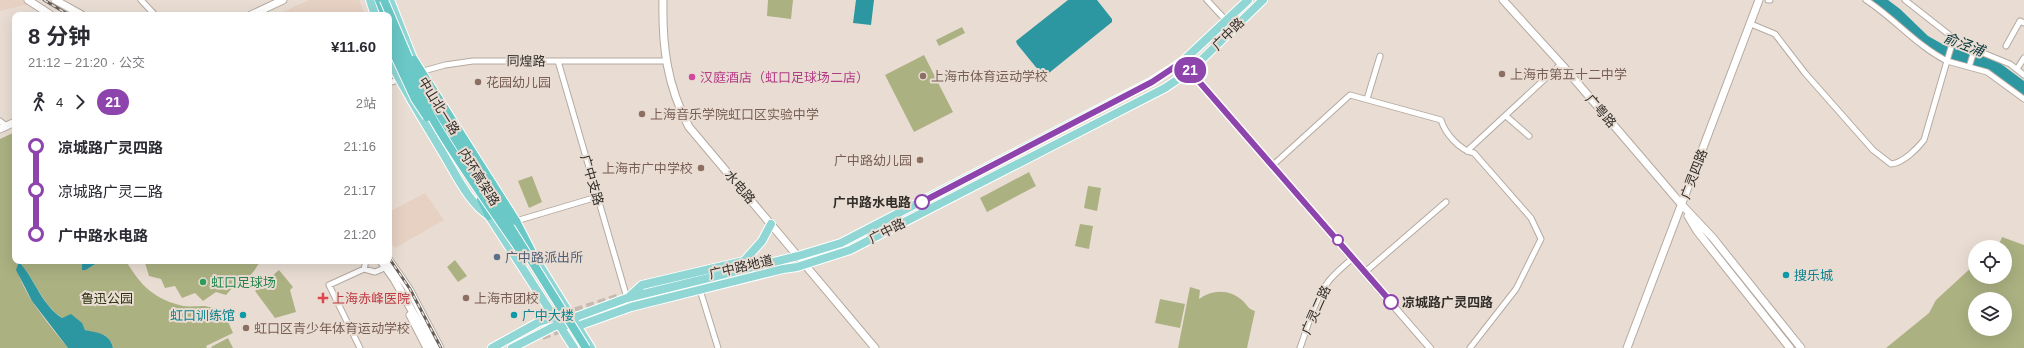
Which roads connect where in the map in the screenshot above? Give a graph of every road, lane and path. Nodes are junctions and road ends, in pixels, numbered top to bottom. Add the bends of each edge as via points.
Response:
1 (28, 0) edge
2 (55, 0) edge
3 (140, 0) edge
4 (282, 0) edge
5 (370, 0) edge
6 (378, 0) edge
7 (384, 0) edge
8 (390, 0) edge
9 (663, 0) edge
10 (1207, 0) edge
11 (1248, 0) edge
12 (1263, 0) edge
13 (1503, 0) edge
14 (1759, 0) edge
15 (1866, 0) edge
16 (1905, 0) edge
17 (46, 12) edge
18 (77, 12) edge
19 (152, 12) edge
20 (257, 12) edge
21 (374, 12) edge
22 (380, 12) edge
23 (383, 12) edge
24 (389, 12) edge
25 (392, 20) edge
26 (1226, 21) junction
27 (2024, 23) edge
28 (1751, 24) junction
29 (1233, 28) junction
30 (397, 33) junction
31 (392, 35) edge
32 (1952, 44) dead end
33 (2006, 46) dead end
34 (1975, 48) junction
35 (392, 49) edge
36 (1380, 56) dead end
37 (2024, 58) edge
38 (1948, 60) junction
39 (558, 61) junction
40 (665, 61) junction
41 (1182, 62) junction
42 (1561, 64) junction
43 (392, 65) edge
44 (1969, 67) junction
45 (2017, 69) junction
46 (1190, 71) junction
47 (419, 73) junction
48 (2024, 75) edge
49 (399, 80) junction
50 (392, 81) edge
51 (1367, 99) junction
52 (2024, 99) edge
53 (1506, 116) junction
54 (0, 121) edge
55 (12, 124) edge
56 (3, 128) edge
57 (1529, 136) dead end
58 (1467, 151) junction
59 (1272, 166) junction
60 (597, 197) junction
61 (1446, 202) dead end
62 (1682, 205) junction
63 (489, 216) junction
64 (516, 221) junction
65 (771, 224) junction
66 (798, 256) junction
67 (1353, 258) junction
68 (783, 260) junction
69 (537, 262) junction
70 (365, 264) edge
71 (378, 264) edge
72 (383, 264) edge
73 (392, 264) edge
74 (806, 264) junction
75 (364, 269) junction
76 (382, 269) junction
77 (1365, 272) junction
78 (698, 277) dead end
79 (700, 290) junction
80 (627, 298) junction
81 (669, 298) junction
82 (606, 313) dead end
83 (554, 317) junction
84 (573, 318) junction
85 (559, 324) junction
86 (578, 326) junction
87 (360, 348) edge
88 (427, 348) edge
89 (433, 348) edge
90 (440, 348) edge
91 (492, 348) edge
92 (512, 348) edge
93 (574, 348) edge
94 (581, 348) edge
95 (586, 348) edge
96 (591, 348) edge
97 (718, 348) edge
98 (876, 348) edge
99 (1300, 348) edge
100 (1430, 348) edge
101 (1470, 348) edge
102 (1628, 348) edge
103 (1790, 348) edge
104 (1801, 348) edge

1 - 17 main road
2 - 18 main road
3 - 19 street
4 - 20 main road
5 - 21 main road
6 - 22 highway
6 - 23 highway
7 - 24 highway, 内环高架路, bridge
8 - 47 main road, 中山北一路
9 - 40 main road, 水电路 via 662,37
10 - 26 street
11 - 26 main road, 广中路
12 - 29 main road, 广中路
13 - 42 main road, 广粤路
14 - 28 main road, 广灵四路
15 - 38 street via 1886,13 1924,47
16 - 34 street via 1961,44
25 - 30 highway, 内环高架路, bridge
26 - 29 street
26 - 41 main road, 广中路
27 - 33 street via 2020,21
28 - 38 street via 1775,34 1805,73 1873,150 1892,164 1897,164 1924,140
28 - 62 main road, 广灵四路
29 - 46 main road, 广中路
30 - 64 highway, bridge
30 - 95 highway, 内环高架路, bridge via 424,90
31 - 94 highway, 内环高架路, bridge via 412,82 444,136
32 - 38 street
34 - 44 street
34 - 45 street
35 - 63 highway, bridge via 415,99 481,199
36 - 51 street
37 - 45 street
38 - 44 street
39 - 40 street, 同煌路
39 - 47 street, 同煌路 via 473,61 445,65
39 - 60 street, 广中支路
40 - 65 main road, 水电路 via 676,100 692,132
41 - 46 street
41 - 66 main road, 广中路 via 1152,82 841,243
42 - 53 street
42 - 62 main road, 广粤路
43 - 49 main road, 中山北一路
44 - 52 street via 1987,72
45 - 48 street
46 - 59 street
46 - 74 main road, 广中路 via 1165,88 850,250
47 - 49 street, 同煌路
47 - 69 main road, 中山北一路
49 - 50 street, 同煌路
49 - 63 main road, 中山北一路 via 464,188 482,212
51 - 58 street via 1441,120 1445,131
51 - 59 street via 1350,95
53 - 57 street
53 - 58 street
54 - 56 street
55 - 56 main road
58 - 101 street via 1474,153 1531,218 1542,239 1516,289
59 - 67 street
60 - 64 street
60 - 80 street, 广中支路
61 - 77 street
62 - 102 main road, 广灵四路
62 - 103 main road, 广粤路 via 1697,231
62 - 104 main road, 广粤路 via 1713,238
63 - 83 main road, 中山北一路
64 - 69 highway
65 - 66 main road, 水电路
65 - 80 main road via 762,241 744,261 642,285
66 - 68 main road, 广中路
66 - 74 main road, 水电路
67 - 77 street
67 - 99 street, 广灵二路 via 1332,278 1322,293
68 - 78 main road, 广中路地道 via 777,258
68 - 80 main road, 广中路
69 - 84 main road, 中山北一路
70 - 75 street
71 - 76 main road
72 - 89 main road
73 - 90 main road via 409,290
74 - 79 main road, 广中路
74 - 98 main road, 水电路
75 - 76 street via 375,272
75 - 87 street via 329,285
76 - 88 main road
77 - 100 street
79 - 81 main road, 广中路
79 - 97 street
80 - 84 main road, 广中路
81 - 82 main road via 645,300
81 - 86 main road, 广中路 via 631,307
83 - 84 main road
83 - 85 main road, 中山北一路
83 - 91 main road via 539,322
84 - 86 main road, 中山北一路
85 - 86 main road
85 - 92 main road
85 - 93 main road, 中山北一路
86 - 96 main road, 中山北一路

